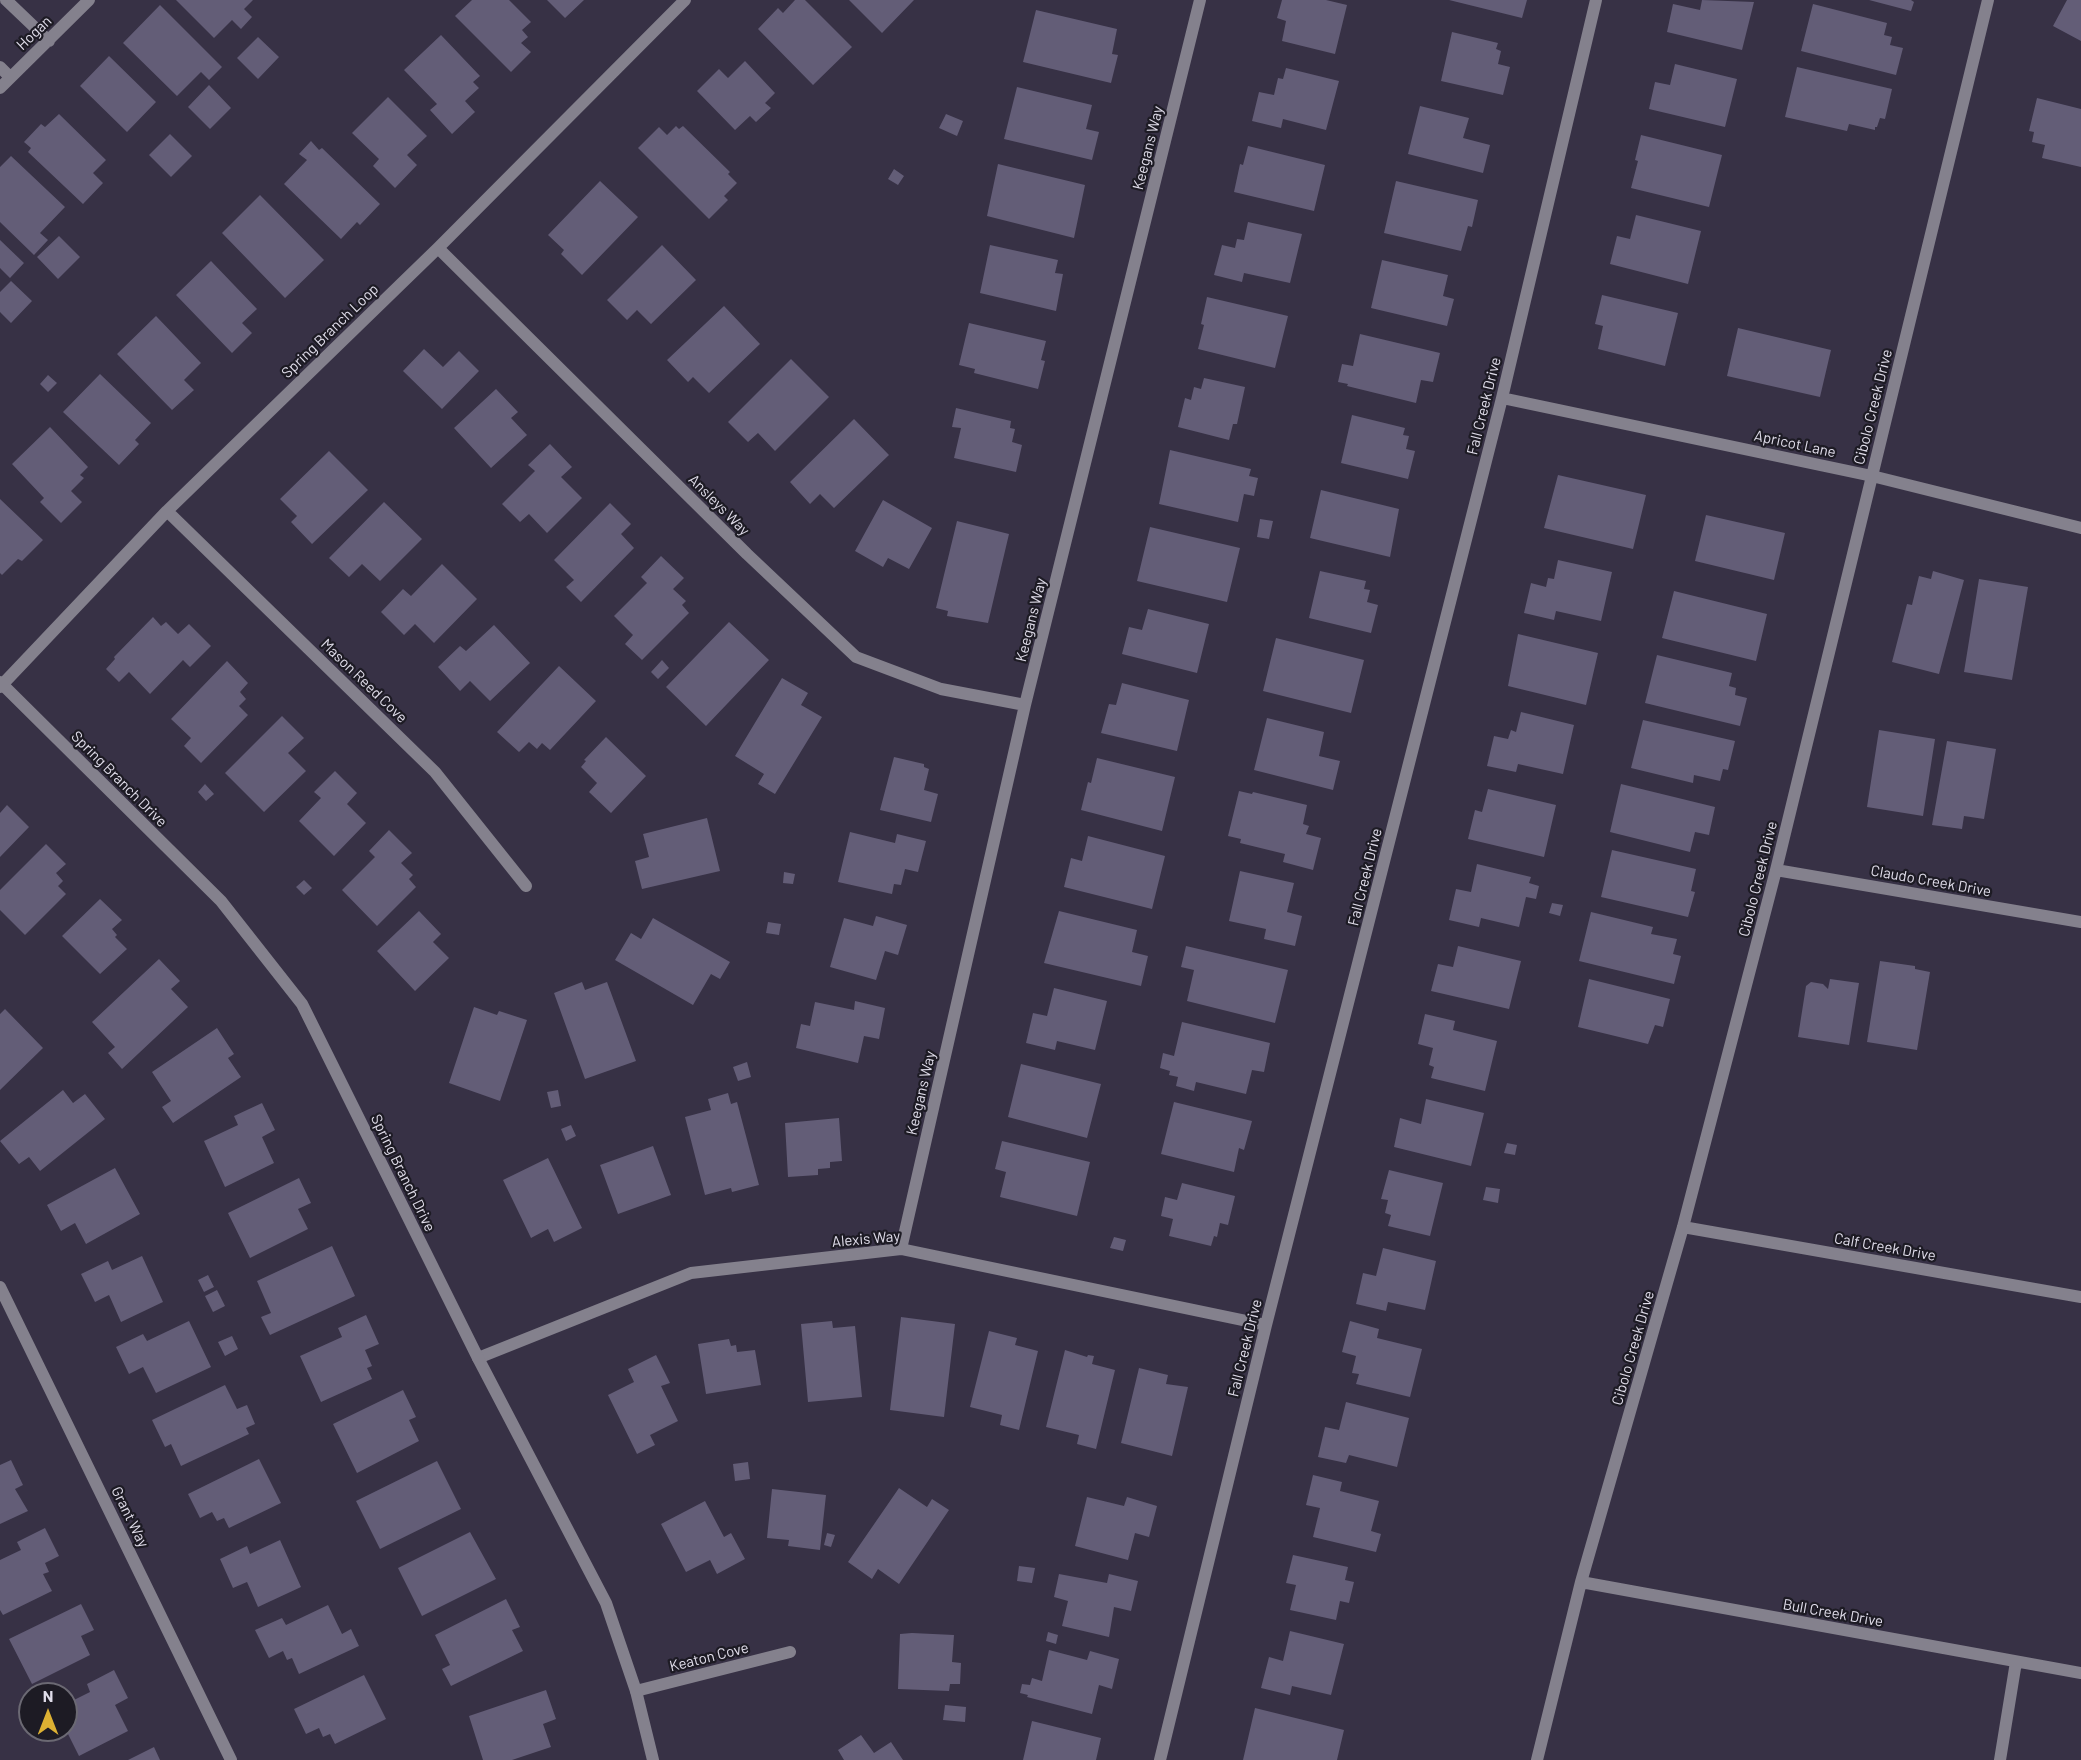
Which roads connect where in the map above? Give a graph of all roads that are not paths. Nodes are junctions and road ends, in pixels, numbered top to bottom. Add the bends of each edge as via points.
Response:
1 (6, 0) edge
2 (89, 0) edge
3 (685, 0) edge
4 (1200, 0) edge
5 (1596, 0) edge
6 (1988, 0) edge
7 (49, 41) junction
8 (0, 67) edge
9 (10, 77) junction
10 (0, 88) edge
11 (438, 248) junction
12 (1502, 398) junction
13 (1872, 476) junction
14 (167, 511) junction
15 (2081, 528) edge
16 (1, 684) edge
17 (1025, 705) junction
18 (1776, 870) junction
19 (526, 886) dead end
20 (2081, 922) edge
21 (1683, 1227) junction
22 (901, 1249) junction
23 (0, 1287) edge
24 (2081, 1297) edge
25 (1266, 1325) junction
26 (478, 1358) junction
27 (1581, 1582) junction
28 (790, 1652) dead end
29 (2016, 1662) junction
30 (2081, 1673) edge
31 (636, 1691) junction
32 (231, 1760) edge
33 (652, 1760) edge
34 (1160, 1760) edge
35 (1537, 1760) edge
36 (2000, 1760) edge

1 - 7 street
2 - 7 street, Hogan
3 - 11 street, Spring Branch Loop
4 - 17 street, Keegans Way
5 - 12 street, Fall Creek Drive
6 - 13 street, Cibolo Creek Drive
7 - 9 street, Hogan
8 - 9 street
9 - 10 street, Hogan
11 - 14 street, Spring Branch Loop
11 - 17 street, Ansleys Way via 856,657 941,689
12 - 13 street, Apricot Lane
12 - 25 street, Fall Creek Drive
13 - 15 street, Apricot Lane
13 - 18 street, Cibolo Creek Drive
14 - 16 street, Spring Branch Loop
14 - 19 street, Mason Reed Cove via 435,771
16 - 26 street, Spring Branch Drive via 221,901 302,1004
17 - 22 street, Keegans Way
18 - 20 street, Claudo Creek Drive
18 - 21 street, Cibolo Creek Drive
21 - 24 street, Calf Creek Drive
21 - 27 street, Cibolo Creek Drive
22 - 25 street, Alexis Way
22 - 26 street, Alexis Way via 691,1273
23 - 32 street, Grant Way
25 - 34 street, Fall Creek Drive
26 - 31 street, Spring Branch Drive via 606,1603
27 - 29 street, Bull Creek Drive
27 - 35 street, Cibolo Creek Drive
28 - 31 street, Keaton Cove
29 - 30 street, Bull Creek Drive
29 - 36 street
31 - 33 street, Spring Branch Drive

